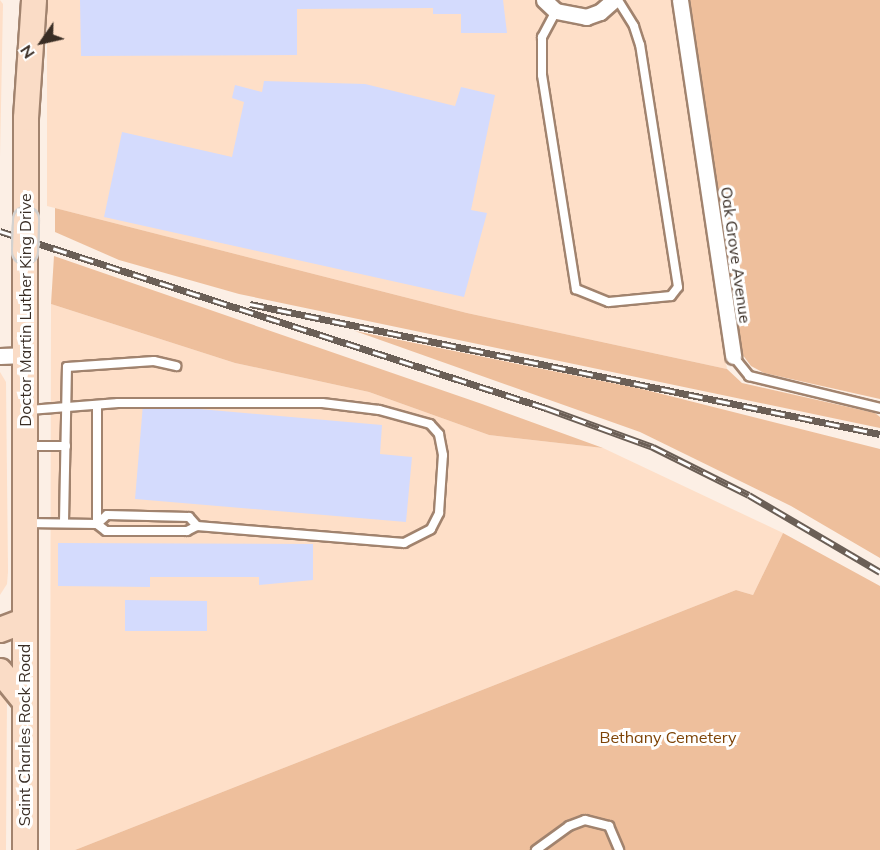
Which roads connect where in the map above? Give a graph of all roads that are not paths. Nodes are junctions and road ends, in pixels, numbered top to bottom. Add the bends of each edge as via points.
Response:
1 (34, 0) edge
2 (544, 0) edge
3 (616, 0) edge
4 (680, 0) edge
5 (556, 11) junction
6 (25, 355) junction
7 (0, 356) edge
8 (733, 356) joint
9 (176, 366) dead end
10 (97, 405) junction
11 (67, 407) junction
12 (880, 408) edge
13 (25, 410) junction
14 (25, 446) junction
15 (66, 446) junction
16 (64, 522) junction
17 (25, 523) junction
18 (97, 524) junction
19 (197, 526) junction
20 (24, 621) junction
21 (0, 630) edge
22 (0, 671) edge
23 (24, 701) junction
24 (25, 850) edge
25 (536, 850) edge
26 (619, 850) edge

1 - 6 main road, Doctor Martin Luther King Drive, bridge via 26,118
2 - 5 street
3 - 5 street via 586,17
3 - 5 lane via 634,26 640,45 678,287 671,296 609,302 576,289 542,75 542,37
4 - 8 street, Oak Grove Avenue
6 - 7 street
6 - 13 main road, Doctor Martin Luther King Drive
8 - 12 lane, Oak Grove Avenue via 749,376
9 - 11 lane via 154,361 67,367
10 - 11 lane
10 - 18 lane
10 - 19 lane via 226,400 322,403 409,417 430,424 439,434 443,455 439,513 431,529 404,543
11 - 13 lane
11 - 15 lane
13 - 14 main road, Doctor Martin Luther King Drive
14 - 15 lane
14 - 17 main road, Doctor Martin Luther King Drive
15 - 16 lane
16 - 17 lane
16 - 18 lane
17 - 20 main road, Doctor Martin Luther King Drive
18 - 19 lane via 105,531 187,531
18 - 19 lane via 107,515 189,517
20 - 21 main road
20 - 23 main road, Saint Charles Rock Road
22 - 23 main road
23 - 24 main road, Saint Charles Rock Road
25 - 26 lane via 569,826 585,820 609,826

